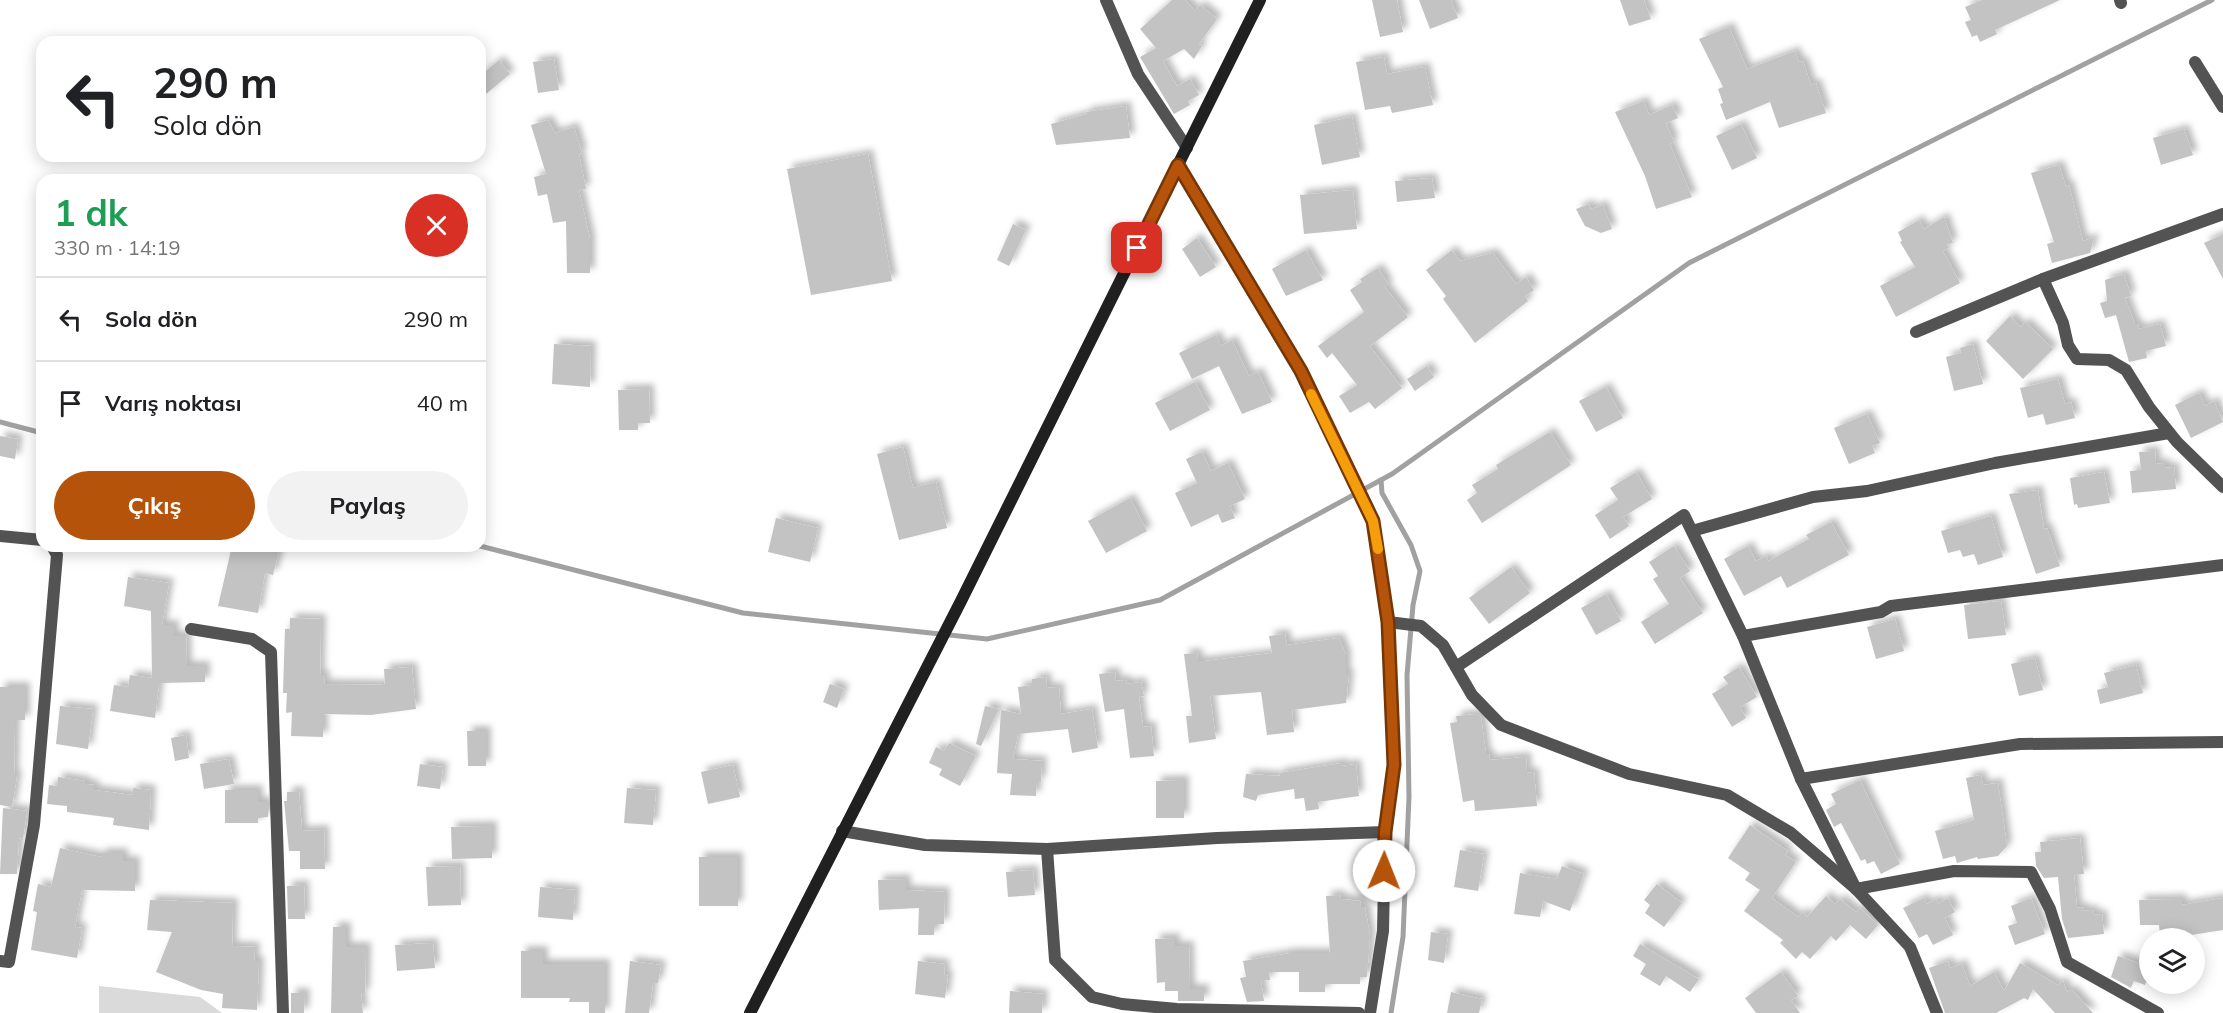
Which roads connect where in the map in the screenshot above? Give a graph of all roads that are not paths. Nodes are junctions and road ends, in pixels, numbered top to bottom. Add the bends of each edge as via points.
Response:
1 (1106, 0) edge
2 (1260, 0) edge
3 (2195, 62) dead end
4 (2223, 107) edge
5 (1187, 148) junction
6 (1178, 165) junction
7 (2223, 214) edge
8 (2043, 279) junction
9 (1916, 332) dead end
10 (2169, 433) junction
11 (2223, 487) edge
12 (1692, 531) junction
13 (0, 536) edge
14 (36, 539) edge
15 (55, 552) edge
16 (2223, 565) edge
17 (1394, 622) junction
18 (191, 629) dead end
19 (1743, 636) junction
20 (1456, 667) junction
21 (2223, 742) edge
22 (1801, 779) junction
23 (842, 831) junction
24 (1385, 832) junction
25 (1047, 849) junction
26 (1856, 889) junction
27 (0, 961) edge
28 (283, 1013) edge
29 (750, 1013) edge
30 (1359, 1013) edge
31 (1370, 1013) edge
32 (1937, 1013) edge
33 (2158, 1013) edge

1 - 5 street via 1138,74
2 - 5 main road
3 - 4 street
5 - 6 main road
6 - 17 street via 1301,371 1373,521
6 - 23 main road
7 - 8 street
8 - 9 street
8 - 10 street via 2077,359 2109,360 2126,370
10 - 11 street
10 - 12 street via 1813,497
12 - 19 street
12 - 20 street via 1684,515
13 - 14 street
15 - 27 street via 34,825 9,962
16 - 19 street via 1891,606 1881,612
17 - 20 street via 1421,626 1443,645
17 - 24 street via 1394,765
18 - 28 street via 252,639 271,652
19 - 22 street
20 - 26 street via 1472,695 1501,725 1629,774 1727,795 1791,833
21 - 22 street via 2020,744
22 - 26 street
23 - 25 street via 925,845
23 - 29 main road
24 - 25 street
24 - 31 street via 1383,931
25 - 30 street via 1055,960 1092,997 1177,1009
26 - 32 street via 1910,947
26 - 33 street via 1954,871 2031,872 2050,909 2067,962

